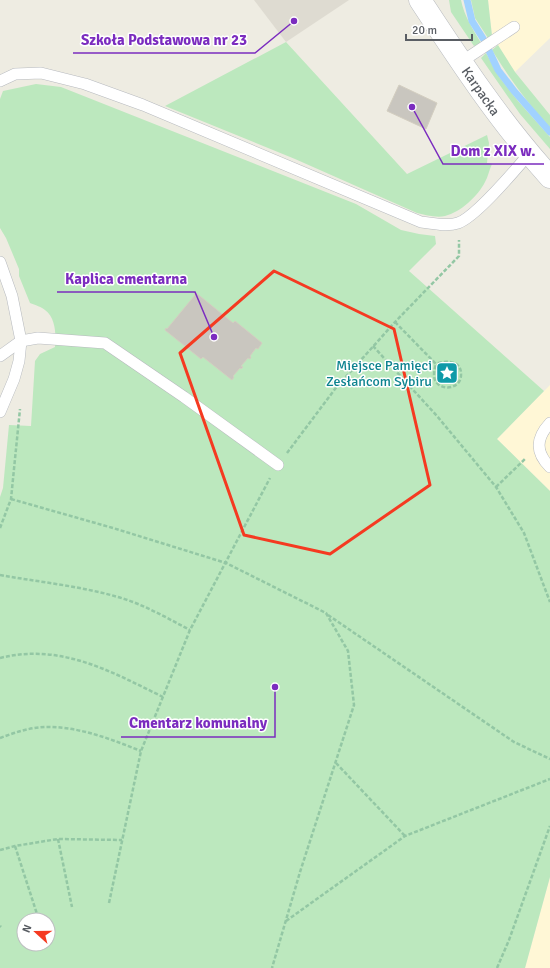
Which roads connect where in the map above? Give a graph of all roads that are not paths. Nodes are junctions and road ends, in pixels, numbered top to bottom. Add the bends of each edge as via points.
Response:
1 (420, 0) edge
2 (514, 27) dead end
3 (461, 62) junction
4 (0, 81) edge
5 (529, 154) junction
6 (550, 177) edge
7 (0, 262) edge
8 (21, 342) junction
9 (0, 356) edge
10 (0, 412) edge
11 (550, 423) edge
12 (278, 465) road end
13 (550, 467) edge

1 - 3 street, Karpacka
2 - 3 lane
3 - 5 street, Karpacka
4 - 5 lane via 15,74 41,73 85,84 143,105 421,222 446,225 459,223 473,215
5 - 6 street, Karpacka
7 - 8 lane via 12,296
8 - 9 lane
8 - 10 lane via 14,379
8 - 12 lane via 38,338 105,344
11 - 13 lane via 540,438 538,448

